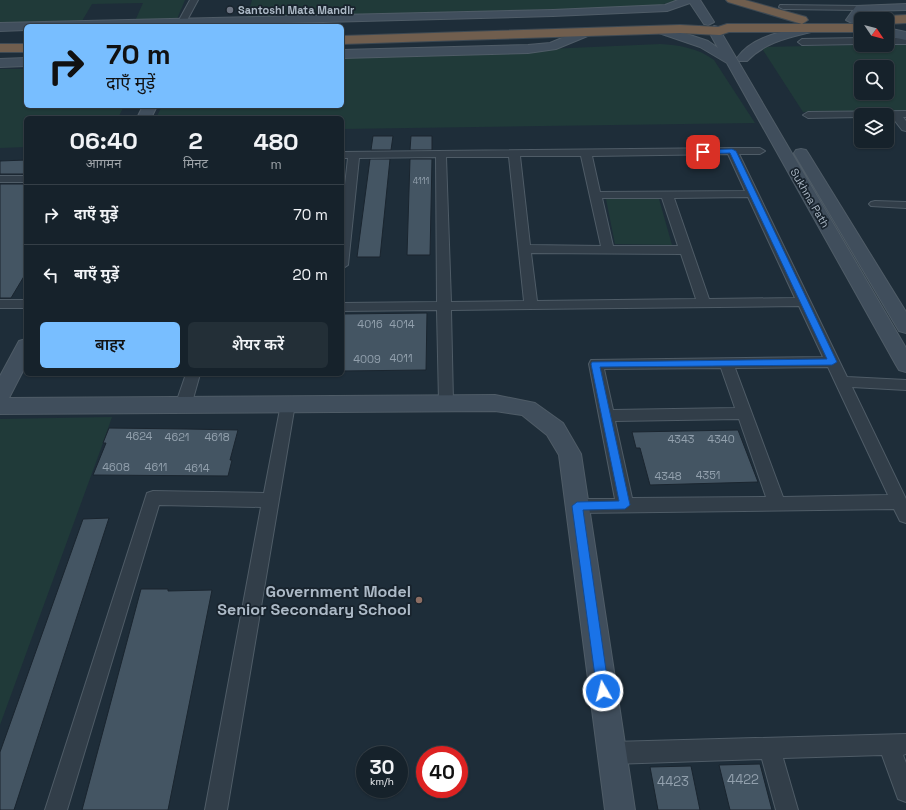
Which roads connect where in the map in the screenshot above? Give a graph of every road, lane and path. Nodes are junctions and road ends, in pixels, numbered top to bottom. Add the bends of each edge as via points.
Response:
1 (194, 0) edge
2 (688, 0) edge
3 (694, 0) edge
4 (705, 0) edge
5 (732, 0) edge
6 (783, 7) dead end
7 (906, 7) edge
8 (667, 8) junction
9 (886, 12) edge
10 (555, 13) junction
11 (854, 18) edge
12 (854, 19) edge
13 (906, 19) edge
14 (894, 20) edge
15 (182, 22) junction
16 (106, 24) edge
17 (636, 24) junction
18 (810, 24) junction
19 (24, 26) edge
20 (716, 26) junction
21 (0, 27) edge
22 (906, 27) edge
23 (894, 28) edge
24 (591, 29) junction
25 (663, 30) junction
26 (344, 31) edge
27 (894, 33) edge
28 (906, 36) edge
29 (24, 38) edge
30 (0, 39) edge
31 (344, 40) edge
32 (854, 41) edge
33 (894, 41) edge
34 (906, 41) edge
35 (802, 42) dead end
36 (0, 48) edge
37 (24, 48) edge
38 (344, 54) edge
39 (738, 60) junction
40 (24, 62) edge
41 (0, 63) edge
42 (895, 114) junction
43 (906, 114) edge
44 (808, 115) dead end
45 (906, 128) edge
46 (732, 151) junction
47 (760, 151) dead end
48 (586, 153) junction
49 (441, 154) junction
50 (514, 154) junction
51 (344, 156) edge
52 (354, 156) junction
53 (0, 179) edge
54 (24, 179) edge
55 (752, 194) junction
56 (596, 195) junction
57 (667, 195) junction
58 (875, 204) dead end
59 (906, 205) edge
60 (344, 247) edge
61 (524, 249) junction
62 (608, 249) junction
63 (686, 250) junction
64 (804, 302) junction
65 (704, 303) junction
66 (0, 304) edge
67 (24, 304) edge
68 (444, 305) junction
69 (531, 305) junction
70 (344, 307) edge
71 (906, 327) edge
72 (24, 350) edge
73 (832, 362) junction
74 (726, 363) junction
75 (906, 365) edge
76 (192, 376) edge
77 (842, 382) junction
78 (906, 385) edge
79 (0, 396) edge
80 (446, 402) junction
81 (288, 404) junction
82 (0, 406) edge
83 (183, 406) junction
84 (744, 413) junction
85 (606, 416) junction
86 (272, 500) junction
87 (777, 503) junction
88 (625, 505) junction
89 (577, 506) junction
90 (903, 509) edge
91 (897, 744) edge
92 (770, 748) junction
93 (612, 753) junction
94 (906, 791) edge
95 (56, 810) edge
96 (216, 810) edge
97 (620, 810) edge
98 (787, 810) edge

1 - 15 street
2 - 8 street
3 - 20 street
4 - 20 street
5 - 18 highway
6 - 11 street
7 - 9 street
8 - 10 street
8 - 17 street via 656,16
10 - 15 street
10 - 24 street
12 - 18 highway
13 - 14 highway
15 - 16 street
17 - 20 highway
17 - 24 highway
18 - 20 highway
18 - 39 street via 765,42
19 - 21 street
20 - 25 highway
20 - 39 street, Sukhna Path
22 - 23 highway
24 - 25 highway
24 - 26 highway
24 - 31 highway
24 - 38 street via 552,46
25 - 39 street via 704,44
27 - 28 street
29 - 30 highway
32 - 35 street
33 - 34 street
36 - 37 highway
39 - 71 street, Sukhna Path
39 - 75 street, Sukhna Path
40 - 41 street
42 - 43 street
42 - 44 street
42 - 45 street
46 - 47 street
46 - 48 street
46 - 55 street
48 - 50 street
48 - 56 street
49 - 50 street
49 - 52 street
49 - 68 street
50 - 61 street
51 - 52 street
52 - 60 street
53 - 54 street
55 - 57 street
55 - 64 street
56 - 57 street
56 - 62 street
57 - 63 street
58 - 59 street
61 - 62 street
61 - 69 street
62 - 63 street
63 - 65 street
64 - 65 street
64 - 73 street
65 - 69 street
66 - 67 street
68 - 69 street
68 - 70 street
68 - 80 street
72 - 79 street
73 - 74 street
73 - 77 street
74 - 84 street
74 - 85 street via 596,364
76 - 83 street
77 - 78 street
77 - 90 street
80 - 81 street
80 - 89 street via 495,403 528,408 555,429 570,454
81 - 83 street
81 - 86 street
82 - 83 street
84 - 85 street
84 - 87 street
85 - 88 street
86 - 95 street via 153,498
86 - 96 street
87 - 88 street
87 - 90 street
88 - 89 street
89 - 93 street
91 - 92 street
91 - 94 street
92 - 93 street
92 - 98 street
93 - 97 street

